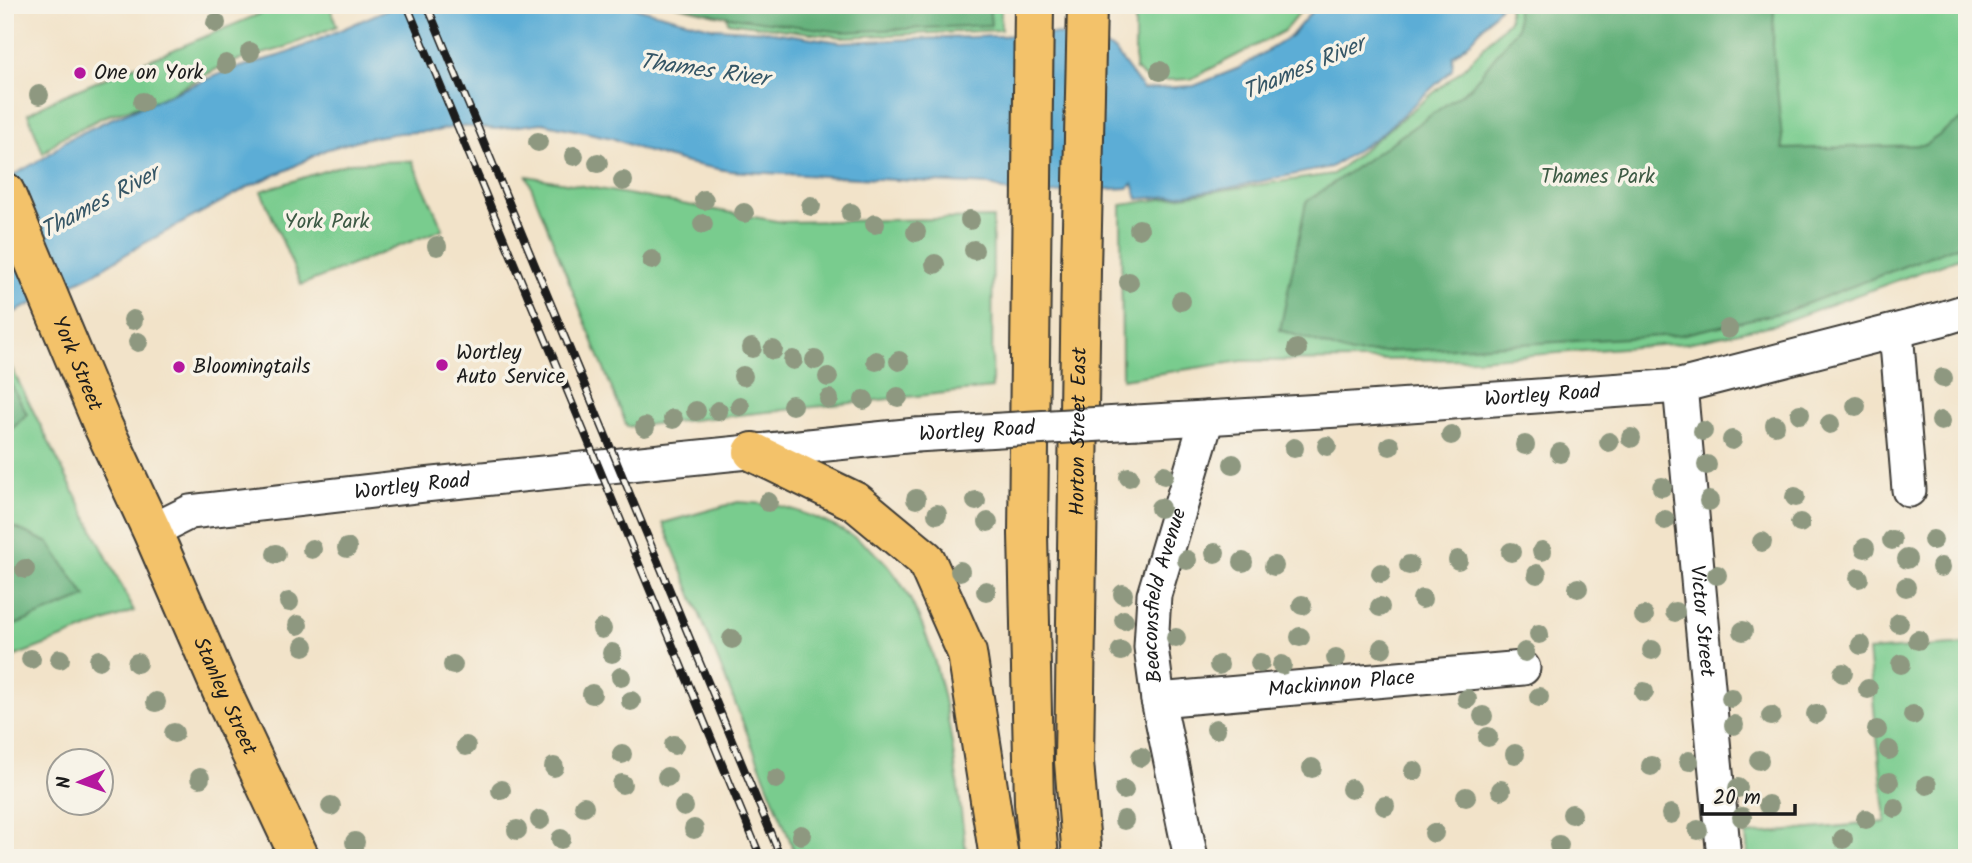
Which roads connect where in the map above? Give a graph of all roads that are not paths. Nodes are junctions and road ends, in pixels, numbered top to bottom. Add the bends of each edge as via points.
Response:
1 (1034, 5) edge
2 (1087, 5) edge
3 (5, 192) edge
4 (1967, 311) edge
5 (1896, 331) junction
6 (1680, 386) junction
7 (1207, 418) junction
8 (753, 452) junction
9 (1909, 490) dead end
10 (152, 531) junction
11 (1523, 668) dead end
12 (1158, 700) junction
13 (300, 858) edge
14 (999, 858) edge
15 (1039, 858) edge
16 (1082, 858) edge
17 (1191, 858) edge
18 (1724, 858) edge

1 - 15 main road via 1028,534
2 - 16 main road, Horton Street East via 1074,762
3 - 10 main road, York Street
4 - 5 street, Wortley Road
5 - 6 street, Wortley Road
5 - 9 street
6 - 7 street, Wortley Road
6 - 18 street, Victor Street
7 - 8 street, Wortley Road, bridge via 916,435
7 - 12 street, Beaconsfield Avenue via 1154,595 1151,648
8 - 10 street, Wortley Road via 190,512
8 - 14 main road via 856,502 926,560 967,653
10 - 13 main road, Stanley Street
11 - 12 street, Mackinnon Place
12 - 17 street, Beaconsfield Avenue

